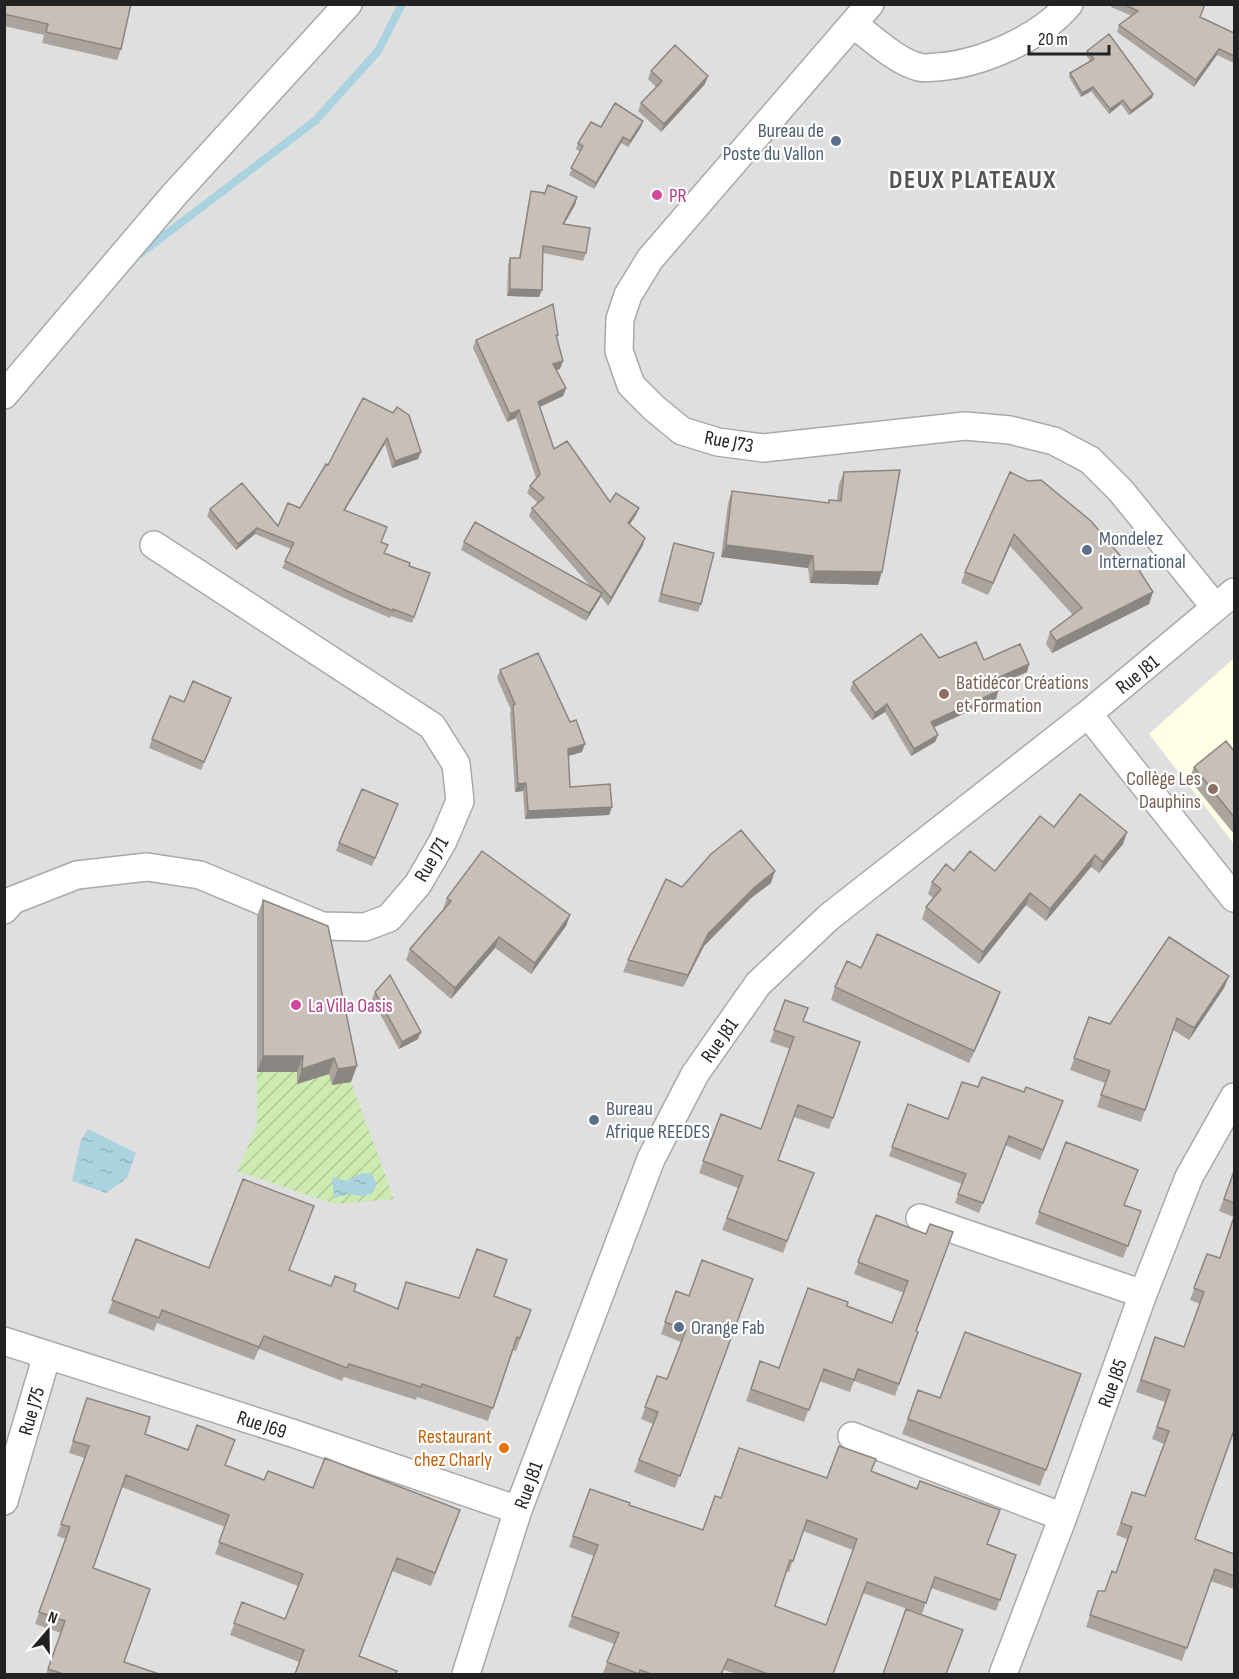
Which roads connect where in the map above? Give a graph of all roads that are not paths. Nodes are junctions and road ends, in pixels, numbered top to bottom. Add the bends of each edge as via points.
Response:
1 (348, 4) edge
2 (1068, 4) edge
3 (861, 14) edge
4 (4, 395) edge
5 (154, 545) dead end
6 (1225, 599) edge
7 (1088, 714) junction
8 (1234, 898) edge
9 (4, 910) edge
10 (1234, 1097) edge
11 (920, 1218) dead end
12 (1143, 1294) junction
13 (4, 1341) edge
14 (47, 1355) junction
15 (852, 1436) dead end
16 (4, 1501) edge
17 (518, 1510) junction
18 (1063, 1517) junction
19 (466, 1674) edge
20 (1003, 1674) edge

1 - 4 street via 174,195
2 - 3 street, Rue J73 via 1058,18 1023,41 959,66 920,68 899,58
3 - 6 street, Rue J73 via 650,259 627,296 620,319 619,351 631,385 682,431 718,442 763,448 965,426 1010,429 1054,441 1089,460
5 - 9 street, Rue J71 via 432,726 456,764 460,801 456,811 418,885 389,918 365,927 322,926 200,875 147,867 77,874 13,900
6 - 7 street, Rue J81
7 - 8 street
7 - 17 street, Rue J81 via 830,916 758,984 694,1074 651,1159
10 - 12 street, Rue J85 via 1189,1177
11 - 12 street
12 - 18 street, Rue J85
13 - 14 street, Rue J69
14 - 16 street, Rue J75
14 - 17 street, Rue J69
15 - 18 street
17 - 19 street, Rue J81
18 - 20 street, Rue J85

